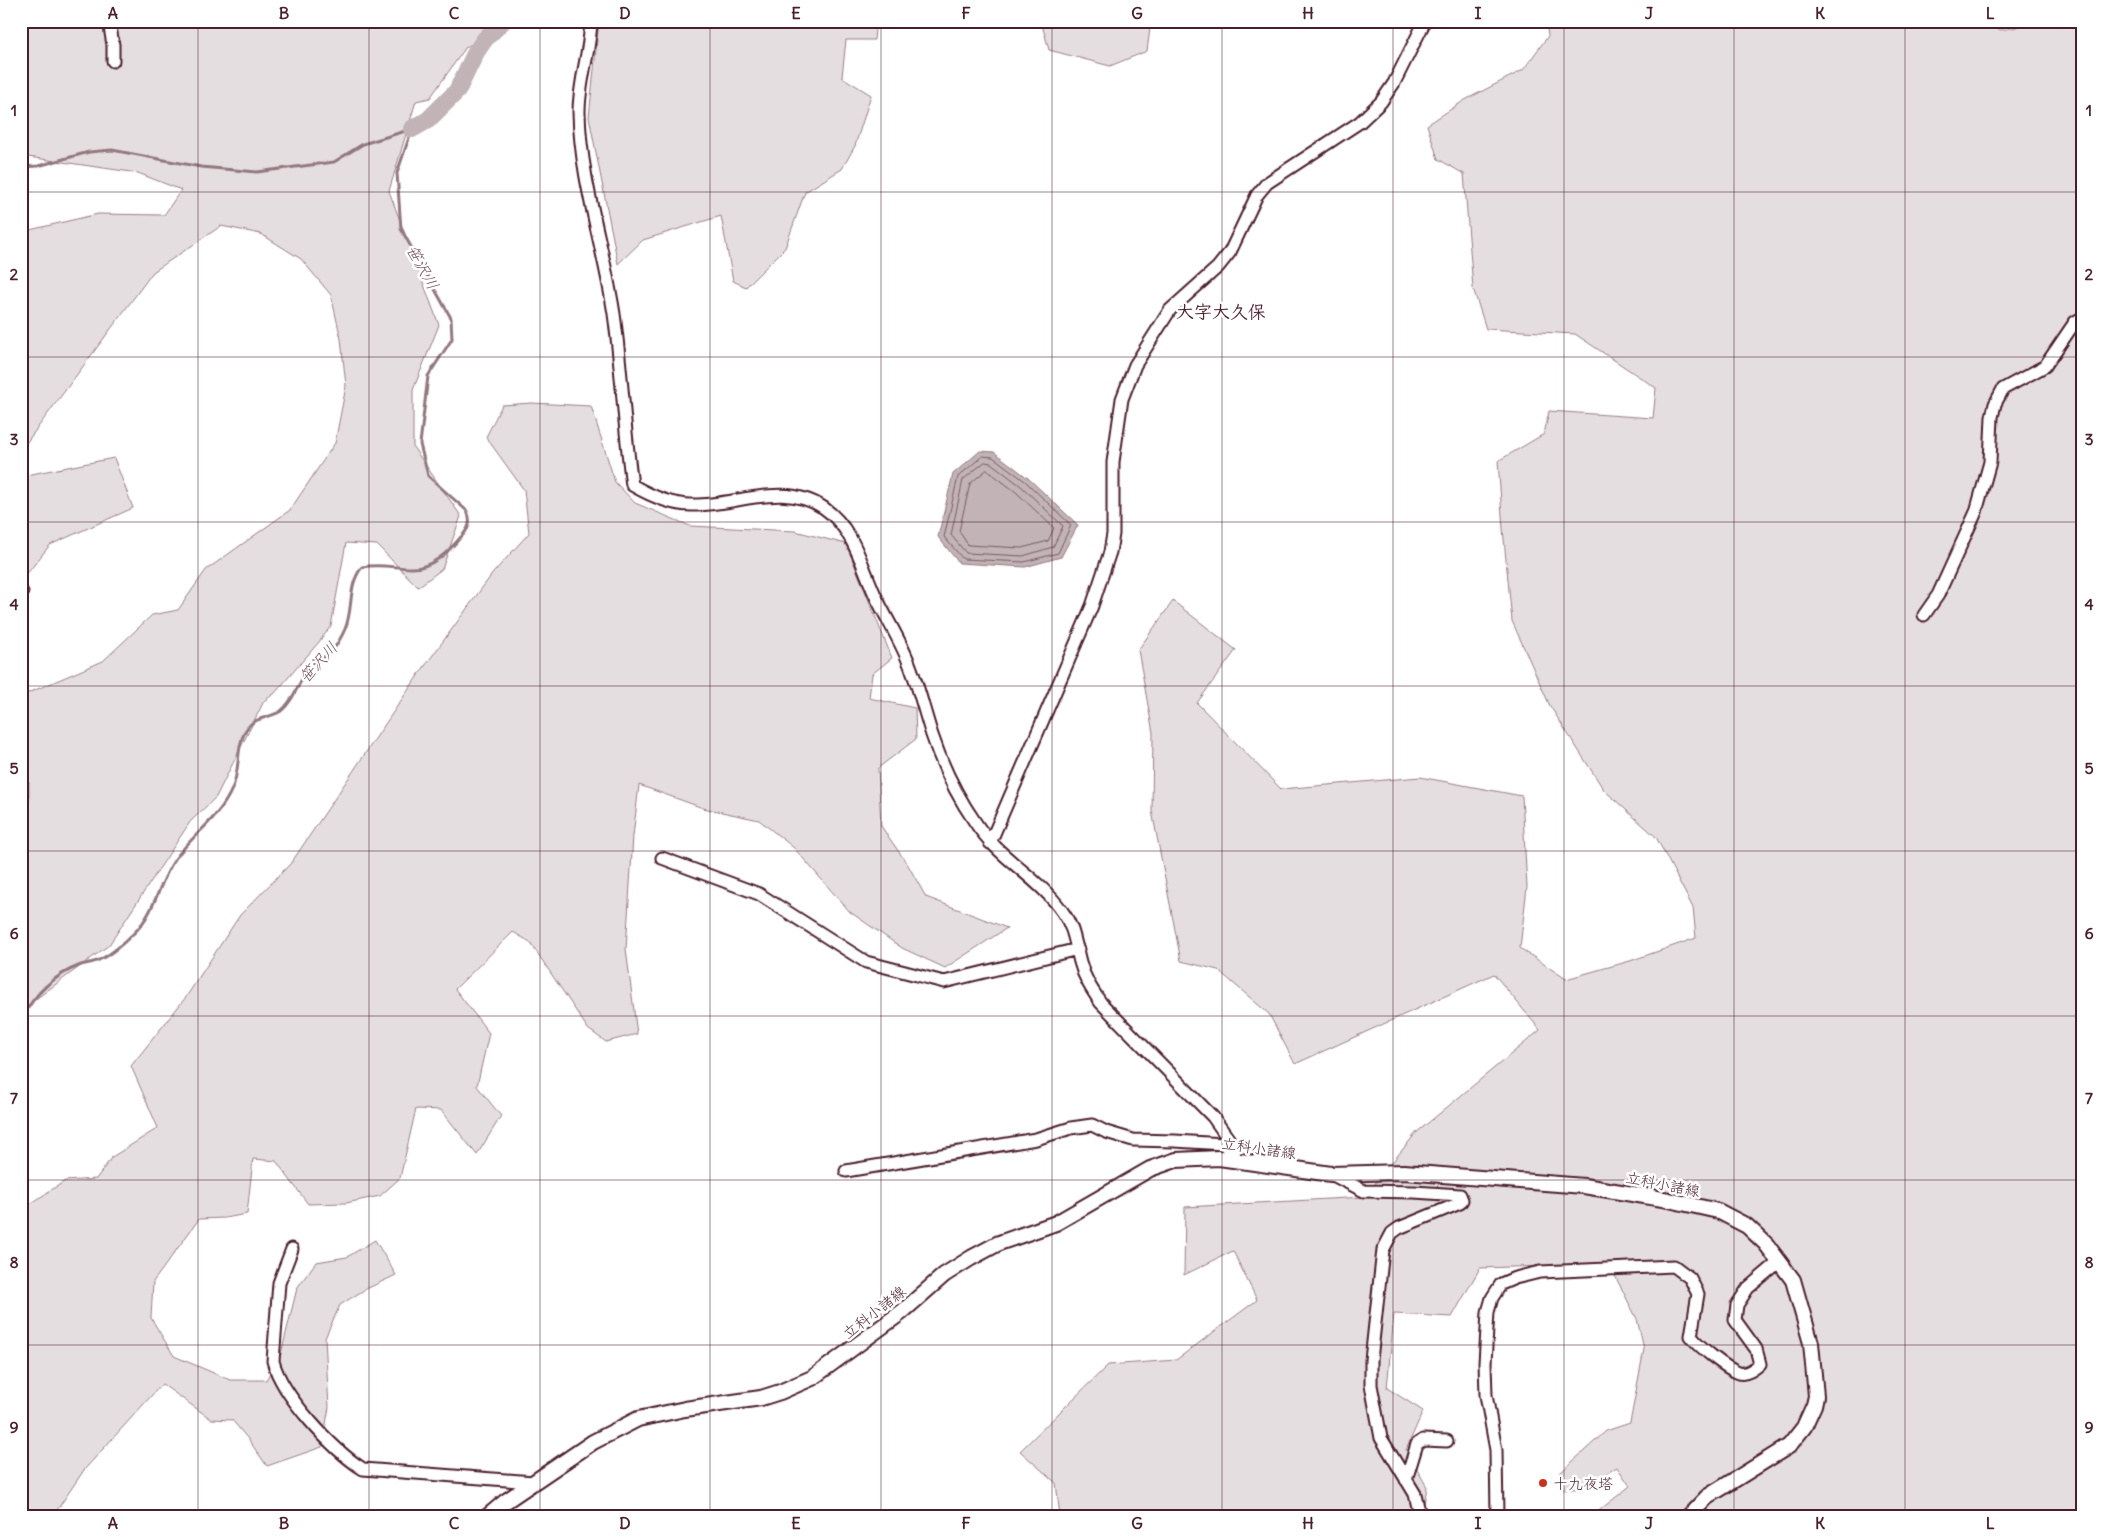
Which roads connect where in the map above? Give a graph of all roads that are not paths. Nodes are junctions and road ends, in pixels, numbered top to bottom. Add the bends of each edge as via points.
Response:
1 (109, 21) edge
2 (590, 21) edge
3 (1425, 21) edge
4 (113, 61) dead end
5 (2082, 318) edge
6 (1924, 615) dead end
7 (990, 844) junction
8 (662, 858) dead end
9 (1078, 949) junction
10 (1236, 1160) junction
11 (846, 1171) dead end
12 (1331, 1174) junction
13 (292, 1249) dead end
14 (1780, 1261) junction
15 (1447, 1441) dead end
16 (1406, 1480) junction
17 (533, 1482) junction
18 (488, 1516) edge
19 (1420, 1516) edge
20 (1497, 1516) edge
21 (1689, 1516) edge

1 - 4 street via 114,45
2 - 7 street via 579,113 588,183 614,314 632,485 665,501 692,506 786,494 802,497 824,508 835,518 856,547 871,586 912,669 932,737 956,791
3 - 7 street via 1394,84 1381,102 1360,122 1267,183 1257,195 1230,252 1170,310 1135,365 1122,399 1113,462 1110,552 1092,606
5 - 6 street via 2075,322 2045,366 2003,389 1999,396 1992,417 1990,462 1976,512 1938,594
7 - 9 street via 1054,900 1073,929
8 - 9 street via 759,894 866,962 944,982
9 - 10 street via 1088,983 1101,1003 1213,1117 1232,1144
10 - 11 street via 1224,1144 1133,1140 1092,1125 1036,1139
10 - 12 main road, 立科小諸線
10 - 17 main road, 立科小諸線 via 1176,1160 1150,1169 1056,1223 999,1243 964,1262 812,1378 761,1398 638,1419 593,1442
12 - 14 main road, 立科小諸線 via 1404,1172 1453,1175 1584,1186 1669,1200 1718,1211 1735,1219 1747,1226
12 - 16 street via 1364,1191 1460,1195 1462,1200 1399,1228 1392,1233 1384,1250 1370,1385 1381,1438
13 - 17 street via 279,1283 273,1361 276,1373 300,1409 349,1460 363,1469
14 - 20 street via 1748,1288 1737,1305 1736,1320 1756,1349 1760,1364 1751,1372 1739,1373 1716,1359 1691,1336 1698,1294 1690,1278 1674,1266 1540,1272 1501,1284 1488,1312 1485,1363 1486,1395 1496,1450
14 - 21 main road, 立科小諸線 via 1793,1280 1811,1342 1816,1396 1811,1416 1790,1446 1707,1497
15 - 16 street via 1422,1440 1417,1444
16 - 19 street via 1415,1494
17 - 18 main road, 立科小諸線

